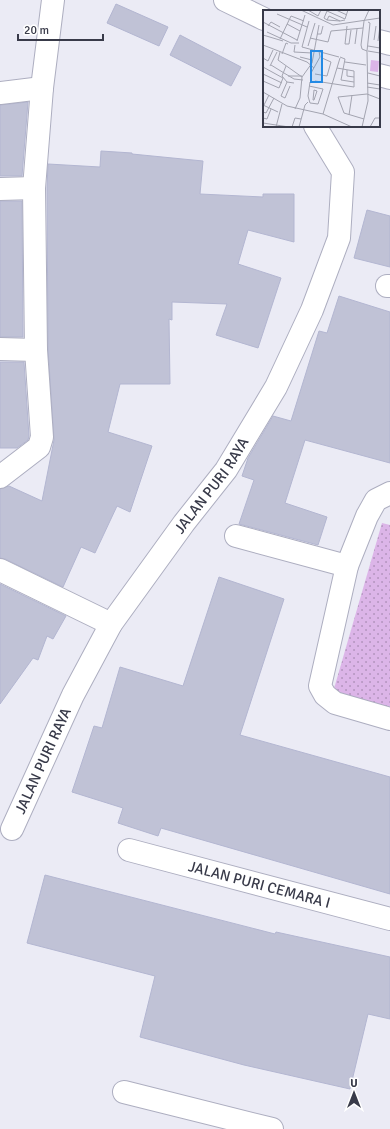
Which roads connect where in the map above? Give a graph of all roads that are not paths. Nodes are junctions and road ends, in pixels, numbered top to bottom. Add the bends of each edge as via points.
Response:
1 (53, 0) edge
2 (225, 0) edge
3 (263, 19) edge
4 (380, 41) edge
5 (390, 44) edge
6 (380, 75) edge
7 (390, 78) edge
8 (42, 88) junction
9 (0, 93) edge
10 (317, 127) edge
11 (34, 188) junction
12 (0, 189) edge
13 (0, 349) edge
14 (36, 350) junction
15 (0, 477) edge
16 (390, 493) edge
17 (236, 536) dead end
18 (347, 566) junction
19 (0, 570) edge
20 (111, 624) junction
21 (390, 719) edge
22 (12, 829) dead end
23 (129, 850) dead end
24 (390, 919) edge
25 (124, 1092) dead end
26 (272, 1129) edge

1 - 8 street
2 - 3 street
4 - 5 street
6 - 7 street
8 - 9 street
8 - 11 street
10 - 20 street, JALAN PURI RAYA via 343,172 339,238 312,310 276,387 226,470
11 - 12 street
11 - 14 street
13 - 14 street
14 - 15 street via 42,437 39,447
16 - 18 street via 376,500 366,516
17 - 18 street
18 - 21 street via 320,686 325,695 335,703
19 - 20 street
20 - 22 street, JALAN PURI RAYA via 73,695
23 - 24 street, JALAN PURI CEMARA I
25 - 26 street

